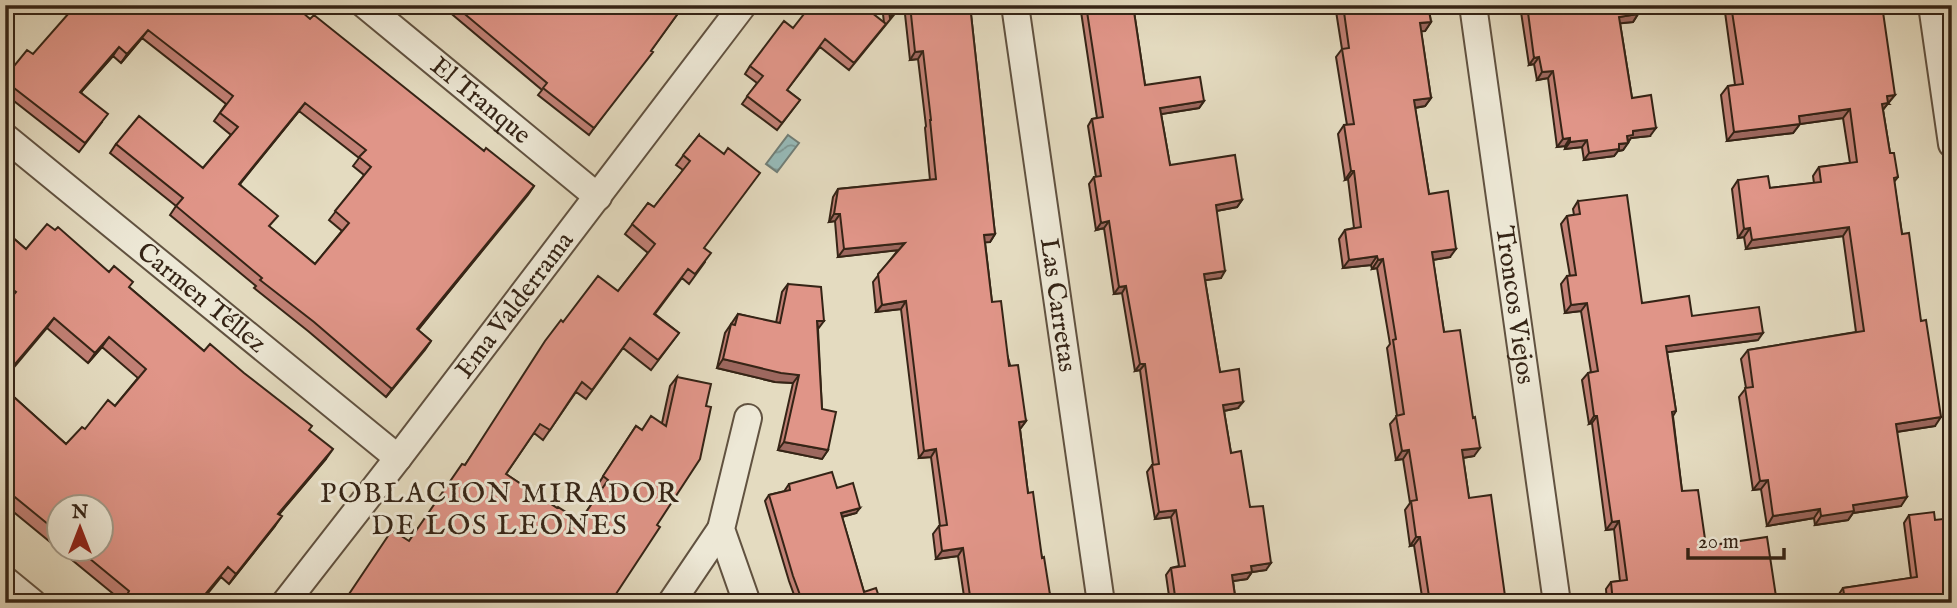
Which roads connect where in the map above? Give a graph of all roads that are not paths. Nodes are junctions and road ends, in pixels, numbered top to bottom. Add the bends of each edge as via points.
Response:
1 (365, 5) edge
2 (743, 5) edge
3 (1016, 5) edge
4 (1473, 5) edge
5 (1932, 5) edge
6 (5, 137) edge
7 (1952, 144) edge
8 (598, 197) junction
9 (748, 418) dead end
10 (398, 458) junction
11 (721, 529) junction
12 (5, 580) edge
13 (33, 603) edge
14 (285, 603) edge
15 (671, 603) edge
16 (747, 603) edge
17 (1101, 603) edge
18 (1557, 603) edge

1 - 8 street, El Tranque
2 - 8 street, Ema Valderrama
3 - 17 street, Las Carretas
4 - 18 street, Troncos Viejos
5 - 7 street
6 - 10 street, Carmen Téllez
8 - 10 street, Ema Valderrama
9 - 11 street
10 - 14 street, Ema Valderrama
11 - 15 street
11 - 16 street
12 - 13 street

